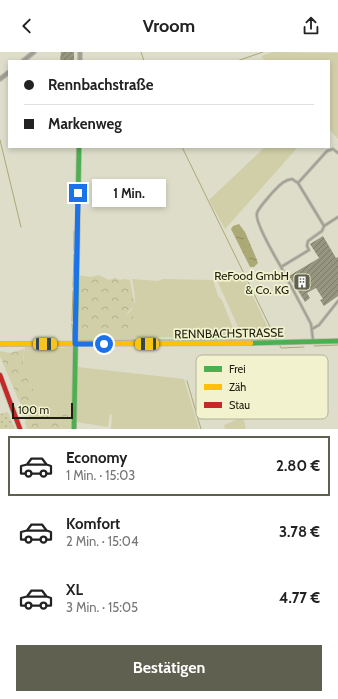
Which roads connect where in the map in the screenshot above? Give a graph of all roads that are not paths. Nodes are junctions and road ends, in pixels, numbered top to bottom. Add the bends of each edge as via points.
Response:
1 (34, 52) edge
2 (24, 60) edge
3 (8, 73) edge
4 (0, 79) edge
5 (79, 148) edge
6 (338, 152) edge
7 (298, 183) junction
8 (338, 217) edge
9 (324, 226) junction
10 (281, 267) junction
11 (338, 301) edge
12 (312, 328) junction
13 (338, 341) edge
14 (313, 342) junction
15 (0, 344) edge
16 (75, 344) junction
17 (0, 375) edge
18 (20, 429) edge
19 (74, 429) edge

1 - 2 street
3 - 4 street
5 - 16 street
6 - 7 lane via 333,149 327,151
7 - 9 lane
7 - 10 lane via 292,178 286,180 257,213 256,219 262,233
8 - 9 lane
9 - 10 lane via 322,231 308,241 309,250
10 - 12 lane
11 - 12 lane via 321,322
12 - 14 lane
13 - 14 street, RENNBACHSTRASSE
14 - 16 street, RENNBACHSTRASSE
15 - 16 street, RENNBACHSTRASSE
16 - 19 street
17 - 18 street

